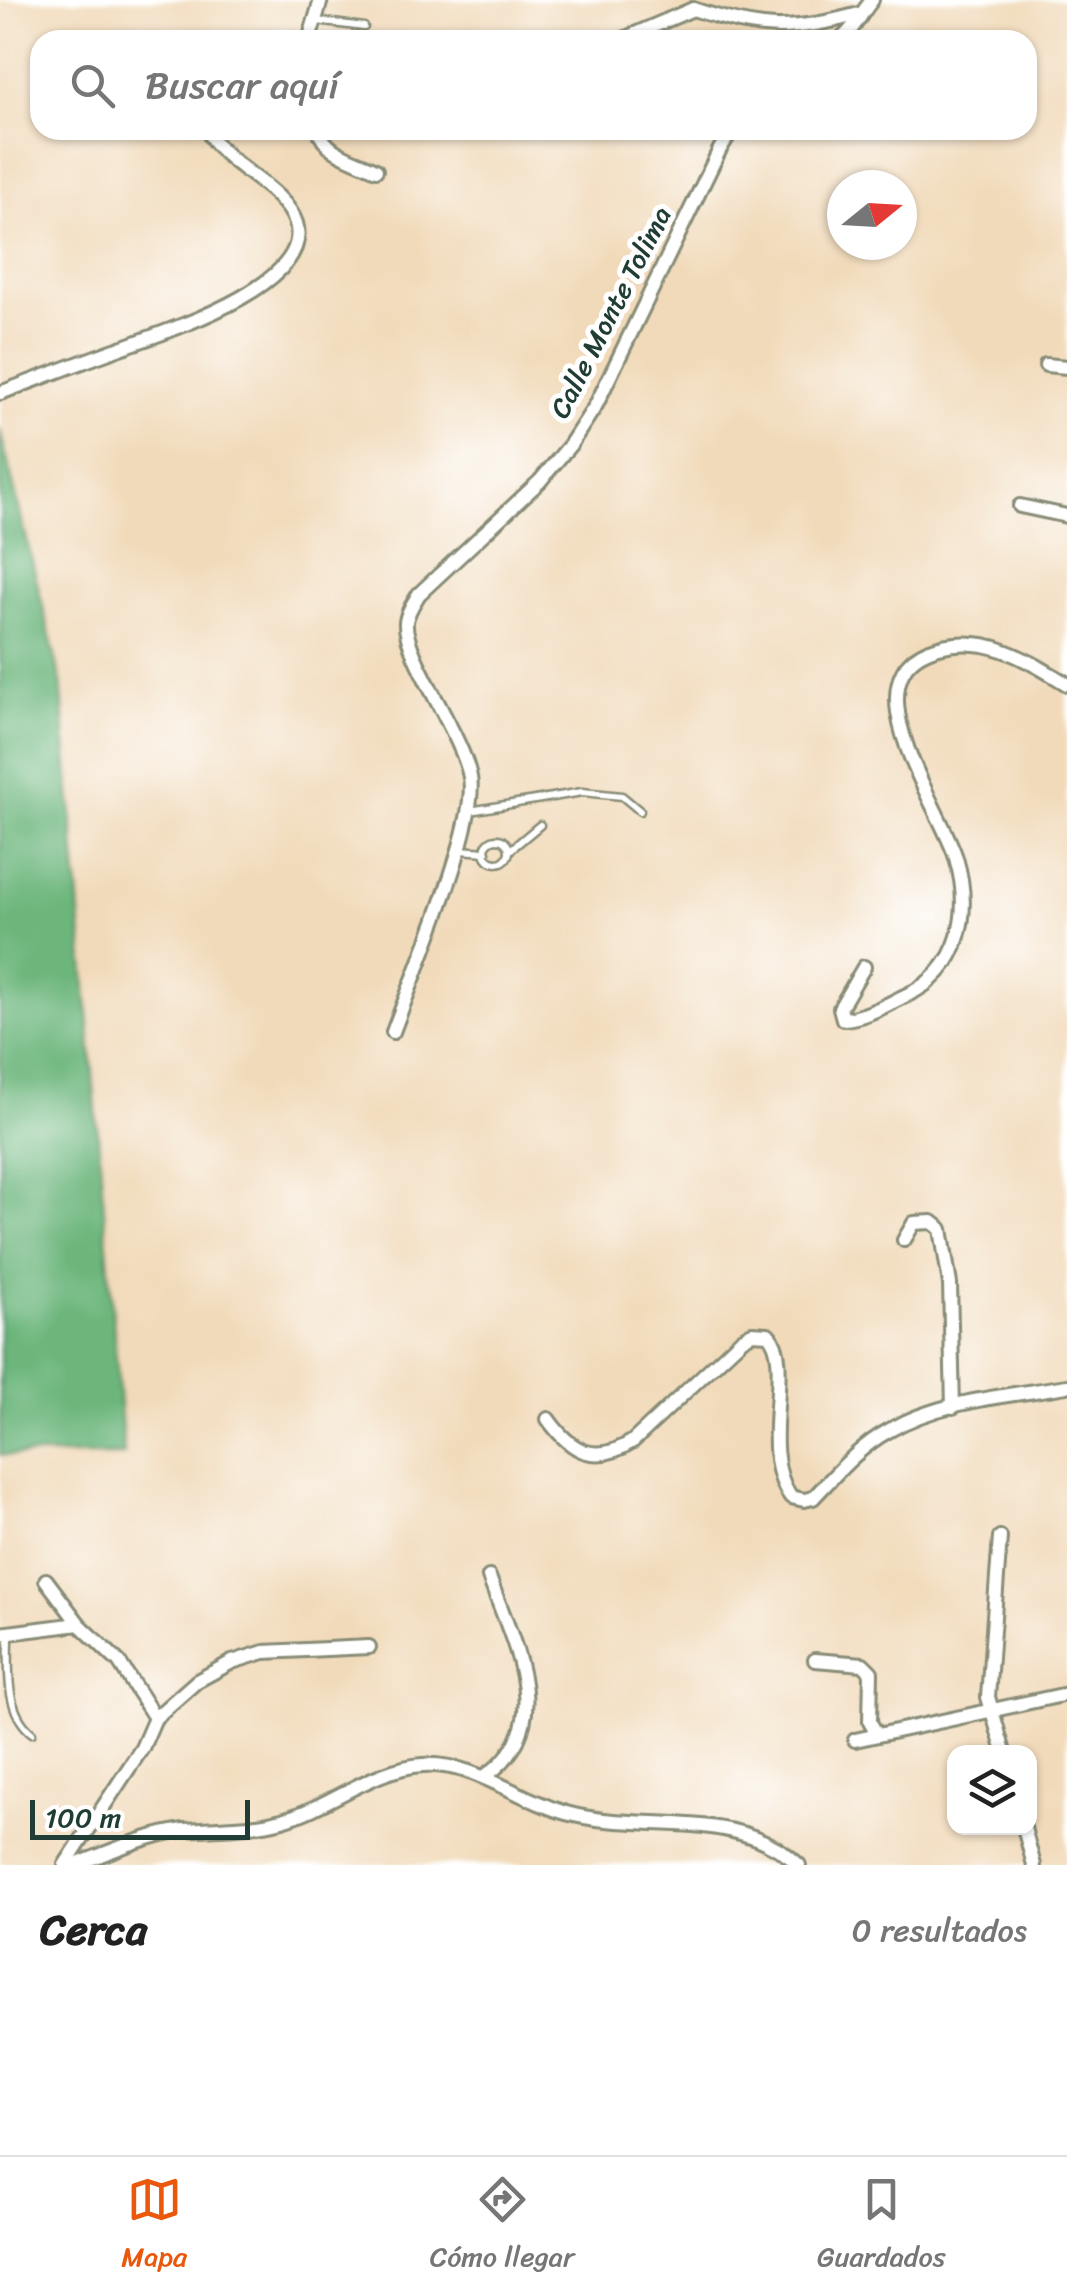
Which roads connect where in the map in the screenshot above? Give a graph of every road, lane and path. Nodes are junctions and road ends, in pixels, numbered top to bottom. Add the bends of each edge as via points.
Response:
1 (322, 0) edge
2 (872, 0) edge
3 (691, 5) edge
4 (859, 14) junction
5 (317, 21) junction
6 (364, 27) dead end
7 (313, 30) edge
8 (641, 30) edge
9 (851, 30) edge
10 (212, 140) edge
11 (322, 140) edge
12 (725, 140) edge
13 (376, 170) dead end
14 (1046, 365) dead end
15 (1067, 367) edge
16 (0, 393) edge
17 (1020, 506) dead end
18 (1067, 516) edge
19 (1067, 684) edge
20 (470, 811) junction
21 (640, 811) dead end
22 (540, 825) dead end
23 (458, 850) junction
24 (509, 851) junction
25 (486, 852) junction
26 (864, 967) dead end
27 (394, 1032) dead end
28 (904, 1240) dead end
29 (1067, 1386) edge
30 (952, 1406) junction
31 (548, 1419) dead end
32 (1000, 1537) dead end
33 (489, 1577) dead end
34 (46, 1580) dead end
35 (79, 1624) junction
36 (4, 1634) edge
37 (369, 1646) dead end
38 (814, 1660) dead end
39 (1067, 1694) edge
40 (992, 1708) junction
41 (155, 1718) junction
42 (32, 1733) dead end
43 (876, 1736) junction
44 (856, 1740) dead end
45 (1002, 1745) edge
46 (484, 1777) junction
47 (1026, 1835) edge
48 (65, 1865) edge
49 (75, 1865) edge
50 (799, 1865) edge
51 (1034, 1865) edge

1 - 5 street
2 - 4 street
3 - 4 street via 743,26 816,26
3 - 8 street
4 - 9 street
5 - 6 lane
5 - 7 street
10 - 16 street via 294,218 297,242 280,269 214,312
11 - 13 street
12 - 20 street, Calle Monte Tolima via 596,405 570,445 419,594 406,620 411,646 464,752
14 - 15 street
17 - 18 street
19 - 26 street via 1021,656 972,643 926,650 903,668 898,704 907,750 956,858 963,921 938,976 843,1019 840,1008
20 - 21 lane via 582,792 622,796
20 - 23 street, Calle Monte Tolima
22 - 24 lane
23 - 25 lane
23 - 27 street, Calle Monte Tolima
24 - 25 lane via 495,863
24 - 25 lane via 495,840
28 - 30 street via 914,1223 941,1228 950,1284
29 - 30 street
30 - 31 street via 887,1431 804,1500 791,1497 778,1475 778,1347 762,1332 731,1347 633,1441 612,1453 574,1448
32 - 40 street
33 - 46 street via 527,1694 518,1740
34 - 35 street
35 - 36 street
35 - 41 street via 118,1662
36 - 42 lane via 13,1702
37 - 41 street via 246,1656 197,1681
38 - 43 street via 863,1664 871,1672
39 - 40 street
40 - 43 street
40 - 45 street
41 - 48 street
43 - 44 street
46 - 49 street via 441,1766 392,1770 282,1820 159,1835
46 - 50 street via 566,1813 746,1834
47 - 51 street

